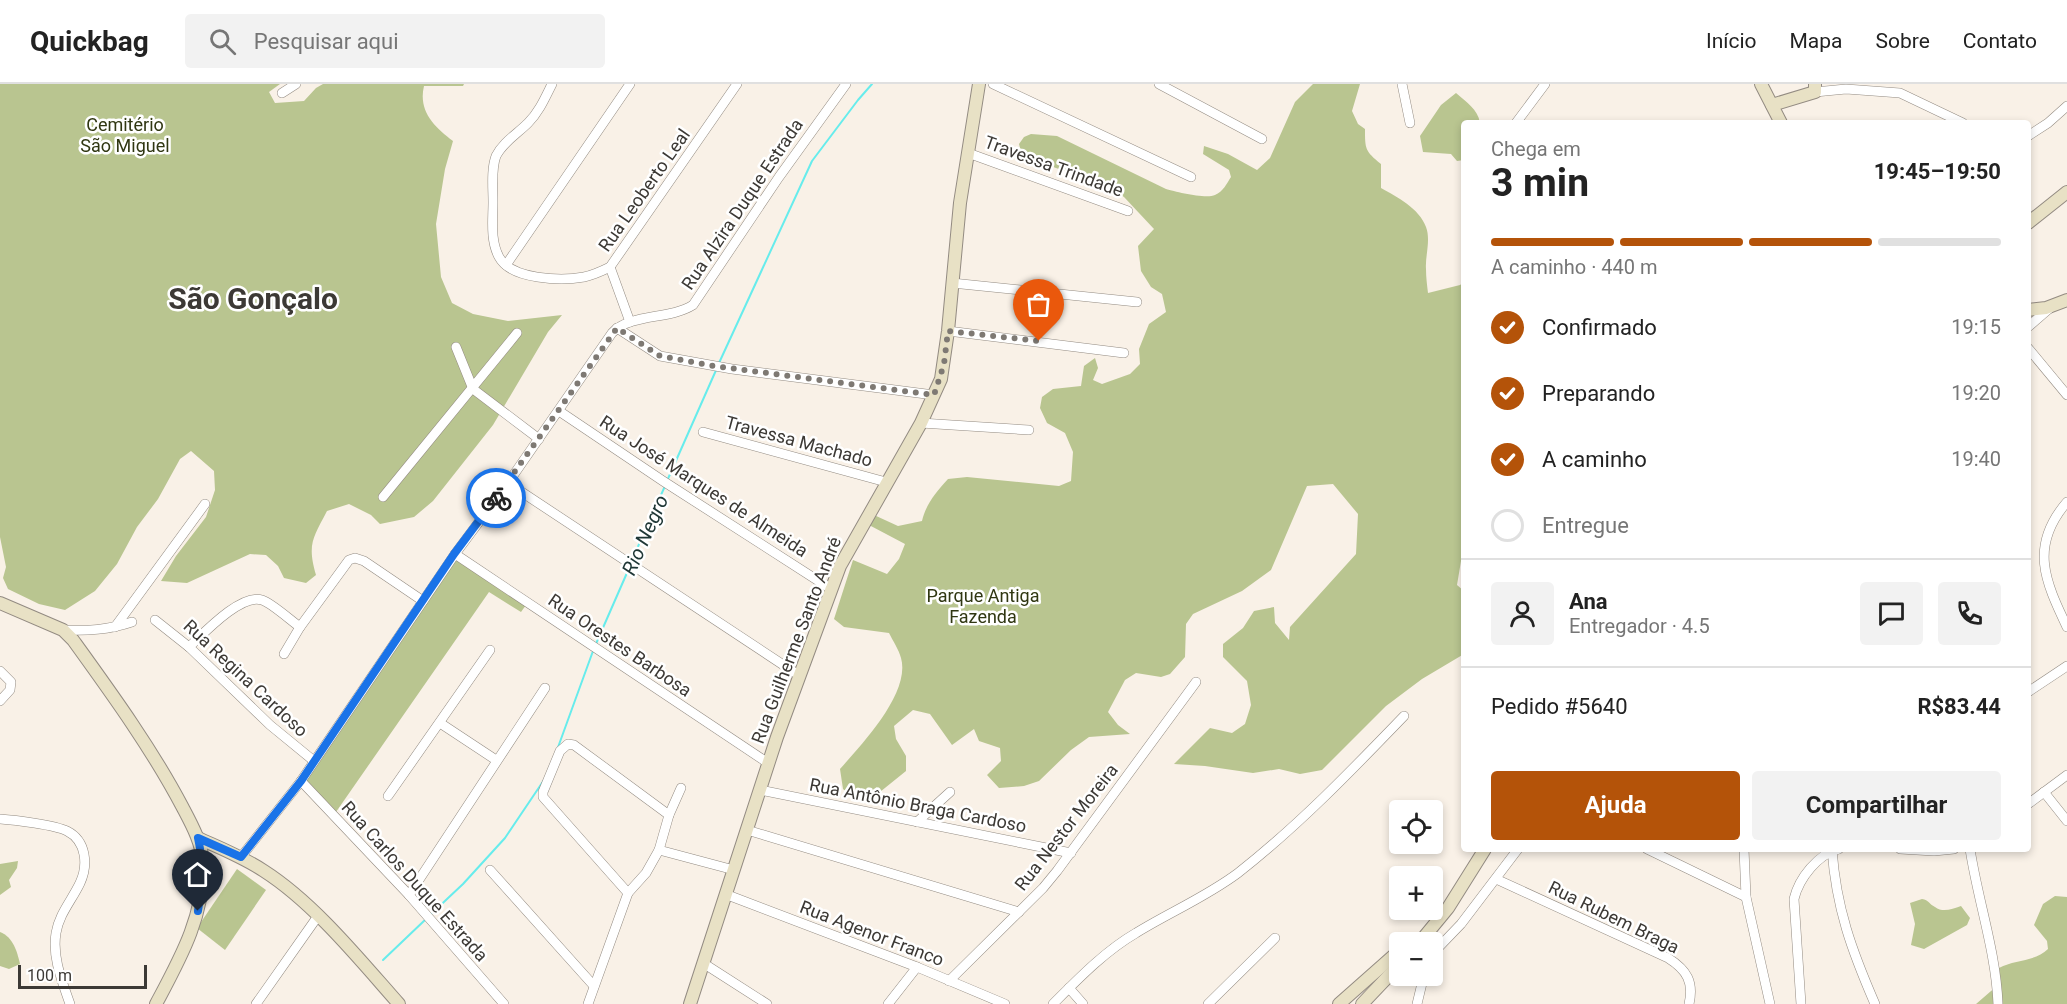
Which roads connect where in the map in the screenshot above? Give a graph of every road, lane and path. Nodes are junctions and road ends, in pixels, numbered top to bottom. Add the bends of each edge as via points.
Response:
1 (296, 84) edge
2 (552, 84) edge
3 (630, 84) edge
4 (737, 84) edge
5 (846, 84) edge
6 (979, 84) edge
7 (993, 84) edge
8 (1159, 84) edge
9 (1402, 84) edge
10 (1545, 84) edge
11 (1761, 84) edge
12 (1815, 88) edge
13 (282, 93) dead end
14 (1772, 105) junction
15 (2067, 106) edge
16 (1518, 120) edge
17 (1780, 120) edge
18 (1957, 120) edge
19 (1410, 123) dead end
20 (2031, 134) edge
21 (1262, 139) dead end
22 (968, 153) junction
23 (1191, 177) dead end
24 (2067, 192) edge
25 (1128, 211) dead end
26 (2031, 221) edge
27 (506, 265) junction
28 (610, 267) junction
29 (952, 283) junction
30 (2067, 300) edge
31 (1137, 302) dead end
32 (2053, 306) junction
33 (2031, 310) edge
34 (630, 322) junction
35 (2031, 324) edge
36 (617, 328) junction
37 (948, 331) junction
38 (518, 333) dead end
39 (456, 347) dead end
40 (2031, 352) edge
41 (1124, 353) dead end
42 (473, 389) junction
43 (934, 395) junction
44 (2067, 395) edge
45 (559, 411) junction
46 (921, 423) junction
47 (1029, 430) dead end
48 (703, 432) dead end
49 (539, 439) junction
50 (886, 482) junction
51 (508, 483) junction
52 (383, 497) dead end
53 (2067, 502) edge
54 (204, 504) dead end
55 (454, 554) junction
56 (831, 589) junction
57 (423, 601) junction
58 (0, 603) edge
59 (155, 620) dead end
60 (132, 622) dead end
61 (115, 627) junction
62 (300, 627) junction
63 (2067, 627) edge
64 (63, 630) junction
65 (189, 647) junction
66 (490, 650) dead end
67 (284, 654) dead end
68 (2067, 666) edge
69 (0, 671) edge
70 (801, 676) junction
71 (1196, 682) dead end
72 (545, 688) dead end
73 (2031, 690) edge
74 (0, 701) edge
75 (1404, 716) dead end
76 (440, 723) junction
77 (496, 760) junction
78 (314, 761) junction
79 (768, 763) junction
80 (2067, 775) edge
81 (301, 781) junction
82 (681, 788) dead end
83 (760, 790) junction
84 (950, 792) dead end
85 (2044, 792) junction
86 (388, 796) dead end
87 (2031, 802) edge
88 (669, 815) junction
89 (0, 819) edge
90 (2067, 821) edge
91 (917, 822) junction
92 (747, 830) junction
93 (198, 838) junction
94 (659, 850) junction
95 (1483, 852) edge
96 (1516, 852) edge
97 (1661, 852) edge
98 (1744, 852) edge
99 (1832, 852) edge
100 (1834, 852) edge
101 (1970, 852) edge
102 (1071, 853) junction
103 (241, 857) junction
104 (490, 870) dead end
105 (734, 870) junction
106 (1496, 879) junction
107 (628, 893) junction
108 (725, 894) junction
109 (409, 895) junction
110 (1746, 897) junction
111 (1019, 912) junction
112 (318, 916) junction
113 (1434, 932) edge
114 (1443, 935) edge
115 (1275, 938) dead end
116 (1389, 960) edge
117 (703, 963) junction
118 (917, 967) junction
119 (1389, 976) edge
120 (949, 981) junction
121 (594, 986) junction
122 (1422, 986) edge
123 (1069, 988) junction
124 (70, 1004) edge
125 (156, 1004) edge
126 (256, 1004) edge
127 (399, 1004) edge
128 (504, 1004) edge
129 (588, 1004) edge
130 (690, 1004) edge
131 (767, 1004) edge
132 (888, 1004) edge
133 (1005, 1004) edge
134 (1053, 1004) edge
135 (1083, 1004) edge
136 (1208, 1004) edge
137 (1340, 1004) edge
138 (1362, 1004) edge
139 (1417, 1004) edge
140 (1689, 1004) edge
141 (1770, 1004) edge
142 (1801, 1004) edge
143 (1875, 1004) edge
144 (1998, 1004) edge

1 - 13 street
2 - 27 street via 539,109 496,157 494,244
3 - 27 street
4 - 28 street, Rua Leoberto Leal
5 - 34 street, Rua Alzira Duque Estrada via 693,305 668,316
6 - 22 street, Rua Guilherme Santo André
7 - 23 street
8 - 21 street
9 - 19 street
10 - 16 street
11 - 14 street
12 - 14 street
12 - 18 street via 1900,93
14 - 17 street
15 - 20 street
22 - 25 street, Travessa Trindade
22 - 29 street, Rua Guilherme Santo André
24 - 26 street
27 - 28 street via 520,273 544,278 582,277
28 - 34 street, Rua Leoberto Leal
29 - 31 street
29 - 37 street, Rua Guilherme Santo André
30 - 32 street
32 - 33 street
32 - 35 street
34 - 36 street, Rua Alzira Duque Estrada
36 - 43 street via 660,356
36 - 45 street
37 - 41 street
37 - 43 street, Rua Guilherme Santo André via 944,364
38 - 42 street
39 - 42 street
40 - 44 street
42 - 49 street
42 - 52 street
43 - 46 street, Rua Guilherme Santo André
45 - 49 street
45 - 56 street, Rua José Marques de Almeida
46 - 47 street
46 - 50 street, Rua Guilherme Santo André
48 - 50 street, Travessa Machado
49 - 51 street
50 - 56 street, Rua Guilherme Santo André
51 - 55 street
51 - 70 street
53 - 63 street via 2046,536 2043,562 2052,596
54 - 61 street
55 - 57 street
55 - 79 street, Rua Orestes Barbosa
56 - 70 street, Rua Guilherme Santo André
57 - 62 street via 356,558 345,564
57 - 78 street
58 - 64 street
59 - 65 street, Rua Regina Cardoso
60 - 61 street
61 - 64 street
62 - 65 street via 264,601 254,600 231,610
62 - 67 street
64 - 93 street via 170,783
65 - 78 street, Rua Regina Cardoso
66 - 76 street
68 - 73 street
69 - 74 street via 11,682 10,690
70 - 79 street, Rua Guilherme Santo André
71 - 102 street, Rua Nestor Moreira
72 - 77 street
75 - 123 street via 1331,792 1238,872 1135,933
76 - 77 street
76 - 86 street
77 - 109 street
78 - 81 street
79 - 83 street, Rua Guilherme Santo André
80 - 85 street
81 - 103 street
81 - 109 street, Rua Carlos Duque Estrada
82 - 88 street
83 - 91 street, Rua Antônio Braga Cardoso
83 - 92 street, Rua Guilherme Santo André
84 - 91 street
85 - 87 street
85 - 90 street
88 - 94 street
88 - 107 street via 574,745 568,744 560,751 543,797
89 - 124 street via 65,830 84,852 81,881 56,930 57,960
91 - 102 street, Rua Antônio Braga Cardoso
92 - 105 street, Rua Guilherme Santo André
92 - 111 street
93 - 103 street
93 - 125 street via 203,860 198,911 190,937
94 - 105 street
94 - 107 street
95 - 113 street
96 - 106 street
97 - 110 street
98 - 110 street
99 - 142 street via 1802,878 1794,899
100 - 143 street via 1837,897 1845,928
101 - 144 street
102 - 111 street, Rua Nestor Moreira
103 - 112 street via 266,872
104 - 121 street
105 - 108 street, Rua Guilherme Santo André
106 - 114 street via 1461,924
106 - 140 street, Rua Rubem Braga via 1668,958 1690,982
107 - 121 street
108 - 117 street, Rua Guilherme Santo André
108 - 118 street, Rua Agenor Franco
109 - 128 street, Rua Carlos Duque Estrada
110 - 141 street
111 - 120 street, Rua Nestor Moreira
112 - 126 street
112 - 127 street
115 - 136 street
116 - 137 street
117 - 130 street, Rua Guilherme Santo André
117 - 131 street
118 - 120 street, Rua Agenor Franco
118 - 132 street
119 - 138 street
120 - 133 street, Rua Agenor Franco
121 - 129 street
122 - 139 street
123 - 134 street
123 - 135 street

